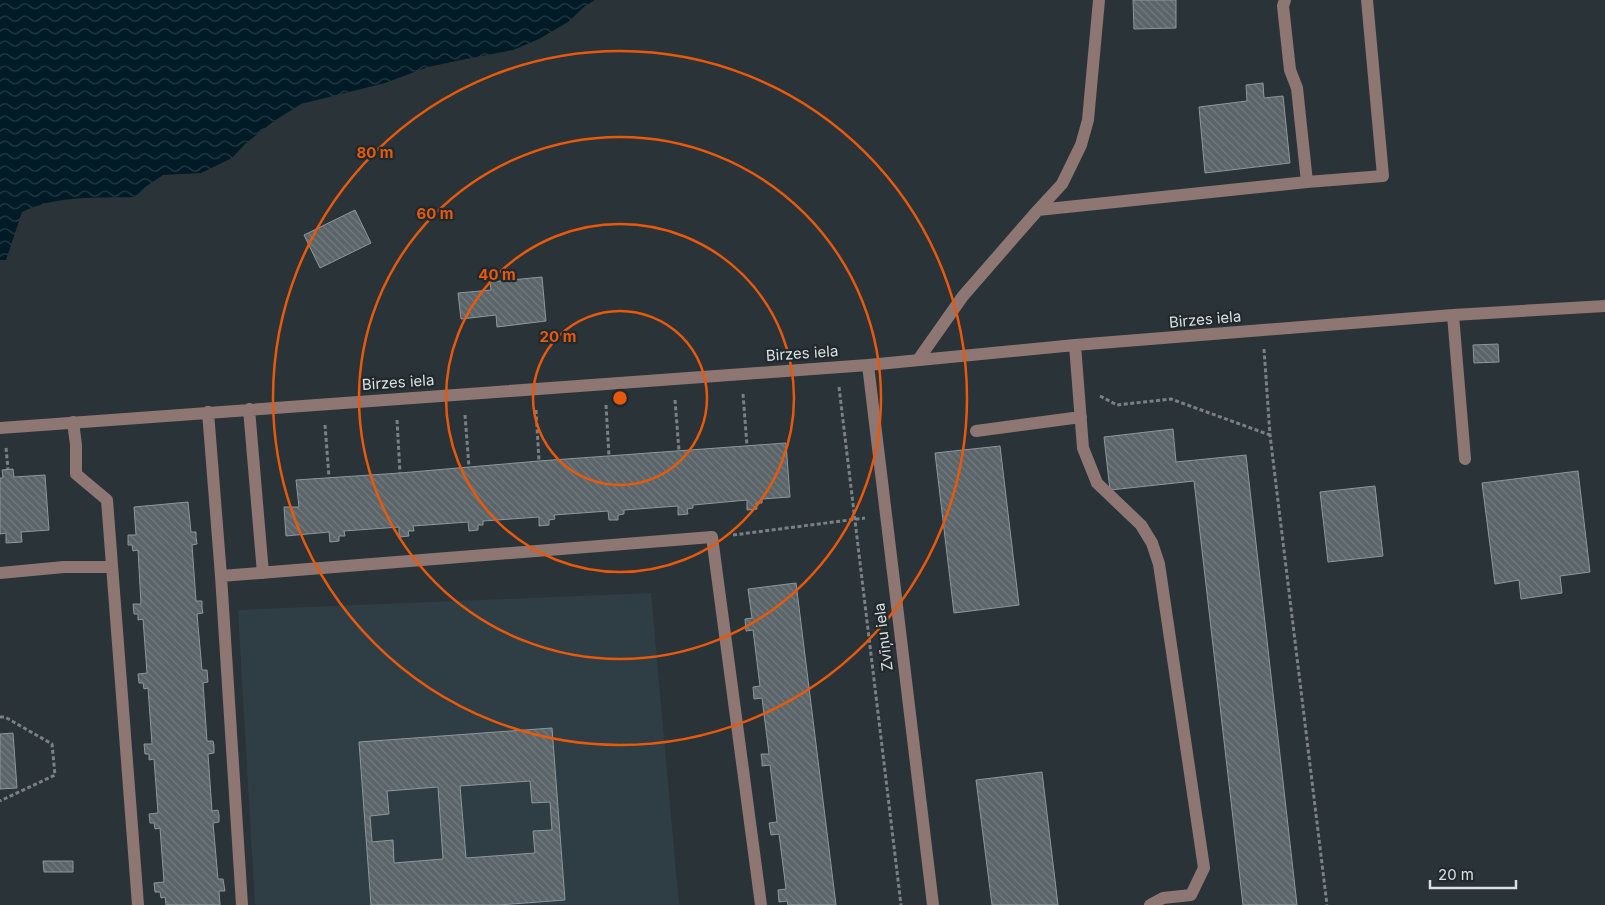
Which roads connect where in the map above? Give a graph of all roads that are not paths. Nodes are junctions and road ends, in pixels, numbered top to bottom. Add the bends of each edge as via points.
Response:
1 (1098, 0) edge
2 (1285, 0) edge
3 (1367, 0) edge
4 (1307, 182) junction
5 (1038, 210) junction
6 (1605, 306) edge
7 (1453, 315) junction
8 (1075, 345) junction
9 (918, 360) junction
10 (868, 365) junction
11 (249, 409) junction
12 (208, 412) junction
13 (1081, 418) junction
14 (73, 422) junction
15 (0, 428) edge
16 (976, 431) dead end
17 (1465, 459) dead end
18 (112, 567) junction
19 (263, 572) junction
20 (0, 573) edge
21 (221, 576) junction
22 (138, 905) edge
23 (242, 905) edge
24 (761, 905) edge
25 (933, 905) edge
26 (1150, 905) edge

1 - 5 street via 1088,120 1082,145 1062,184
2 - 4 street via 1282,6 1290,70 1297,88
3 - 4 street via 1383,176
4 - 5 street
5 - 9 street via 963,296
6 - 7 street, Birzes iela
7 - 8 street, Birzes iela
7 - 17 street
8 - 9 street, Birzes iela
8 - 13 street
9 - 10 street, Birzes iela
10 - 11 street, Birzes iela
10 - 25 street, Zvīņu iela
11 - 12 street, Birzes iela
11 - 19 street
12 - 14 street, Birzes iela
12 - 21 street
13 - 16 street
13 - 26 street via 1083,448 1097,483 1141,525 1159,564 1204,868 1191,895 1163,898
14 - 15 street, Birzes iela
14 - 18 street via 76,474 107,500
18 - 20 street via 64,567
18 - 22 street
19 - 21 street
19 - 24 street via 712,538
21 - 23 street

